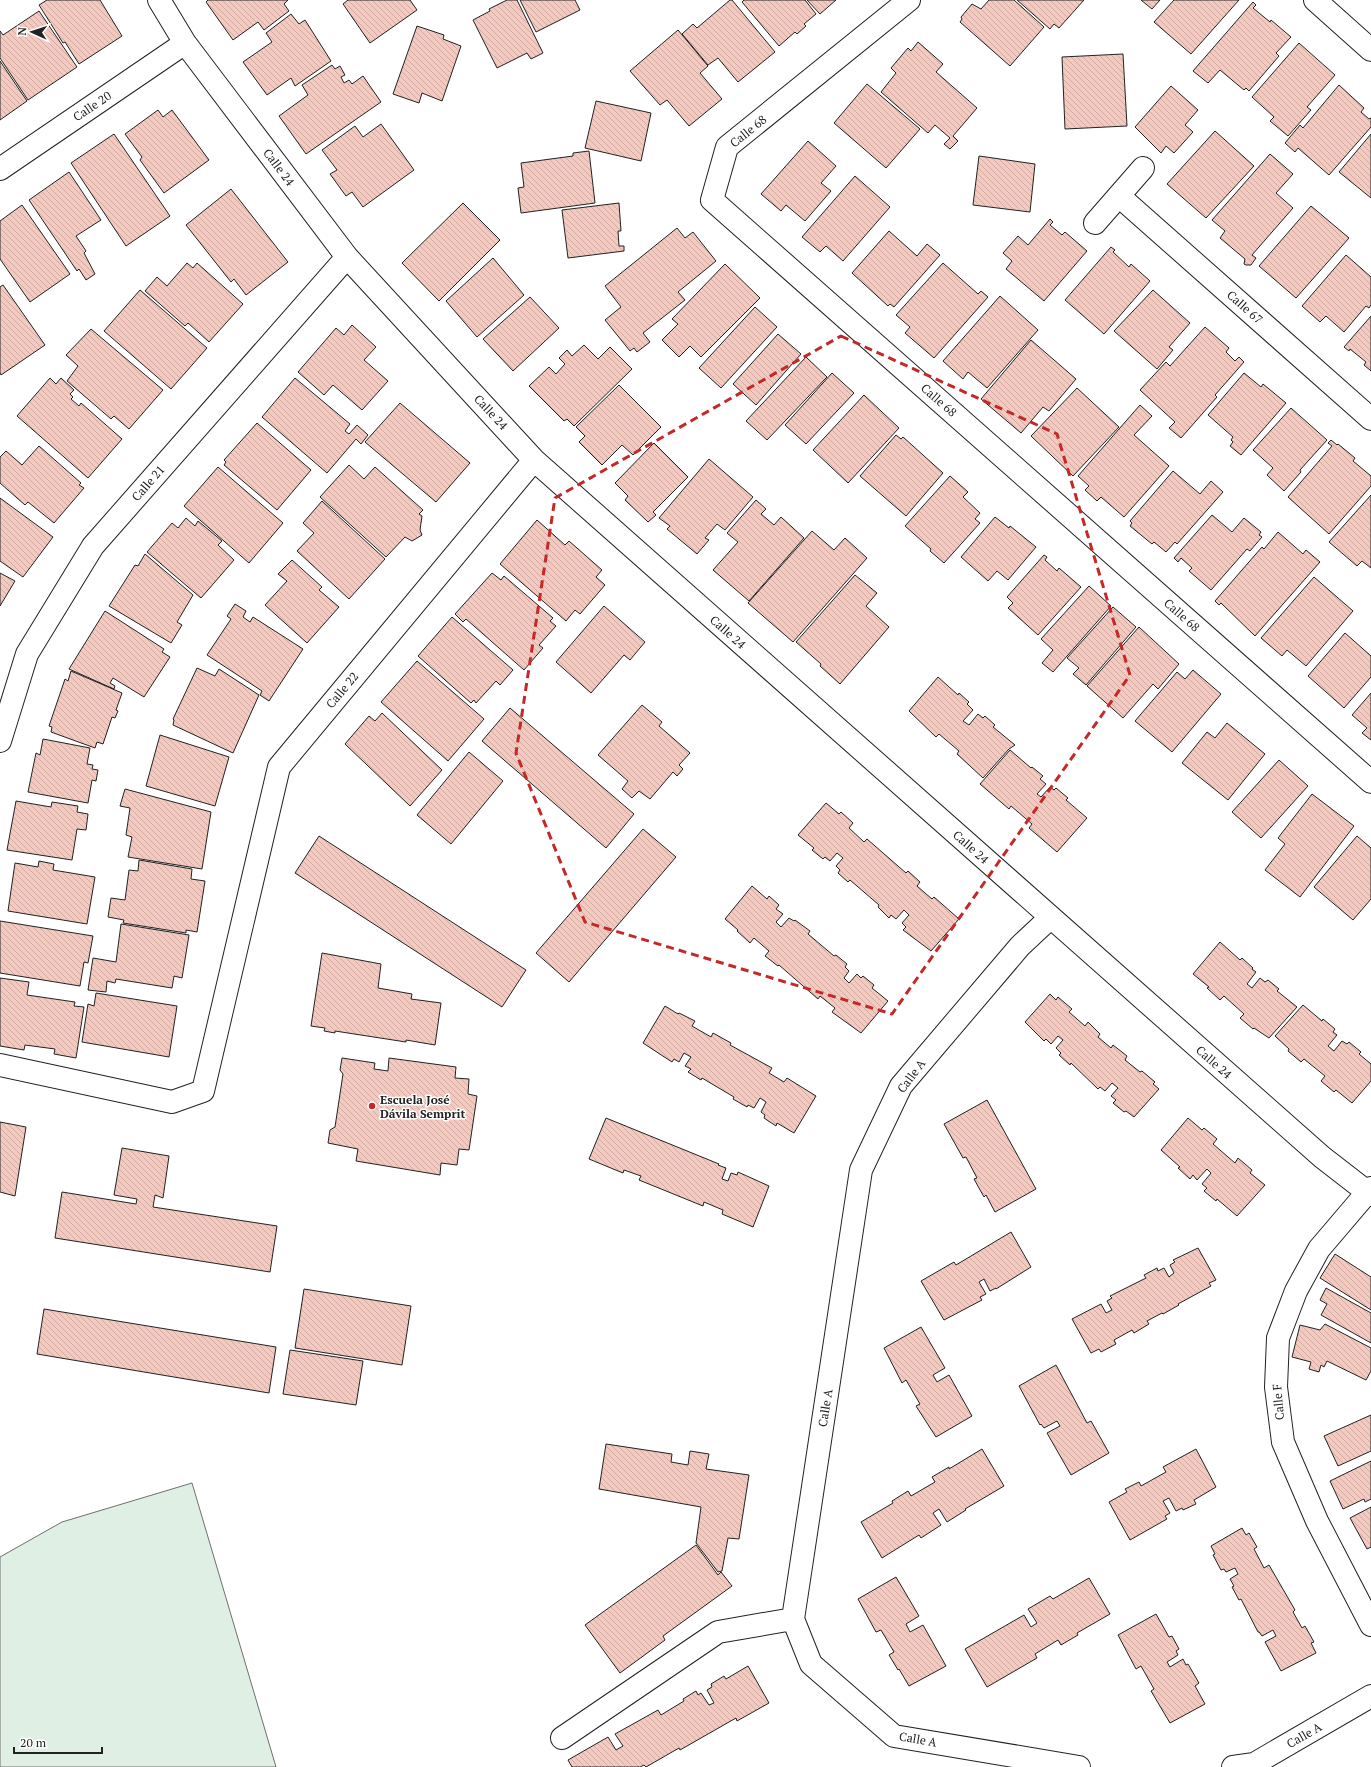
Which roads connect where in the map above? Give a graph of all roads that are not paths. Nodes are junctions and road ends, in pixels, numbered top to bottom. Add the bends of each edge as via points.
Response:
1 (159, 0) edge
2 (1315, 0) edge
3 (903, 5) edge
4 (185, 43) junction
5 (1371, 50) edge
6 (1143, 168) dead end
7 (0, 169) edge
8 (1119, 196) junction
9 (1095, 223) dead end
10 (347, 257) junction
11 (1371, 419) edge
12 (534, 460) junction
13 (0, 741) edge
14 (1371, 782) edge
15 (1050, 918) junction
16 (0, 1066) edge
17 (1370, 1192) edge
18 (793, 1619) junction
19 (1371, 1625) edge
20 (1371, 1696) edge
21 (562, 1738) dead end
22 (1079, 1767) edge
23 (1233, 1767) edge

1 - 4 street, Calle 24
2 - 5 street
3 - 14 street, Calle 68 via 727,147 712,200
4 - 7 street, Calle 20
4 - 10 street, Calle 24
6 - 8 street
8 - 9 street
8 - 11 street, Calle 67
10 - 12 street, Calle 24
10 - 13 street, Calle 21 via 93,546 27,654
12 - 15 street, Calle 24
12 - 16 street, Calle 22 via 279,767 203,1091 172,1102
15 - 17 street, Calle 24 via 1322,1157
15 - 18 street, Calle A via 1020,946 901,1086 861,1170
17 - 19 street, Calle F via 1319,1249 1296,1291 1278,1338 1276,1387 1283,1442 1317,1521
18 - 21 street via 718,1632
18 - 22 street, Calle A via 811,1664 894,1736
20 - 23 street, Calle A via 1254,1764

